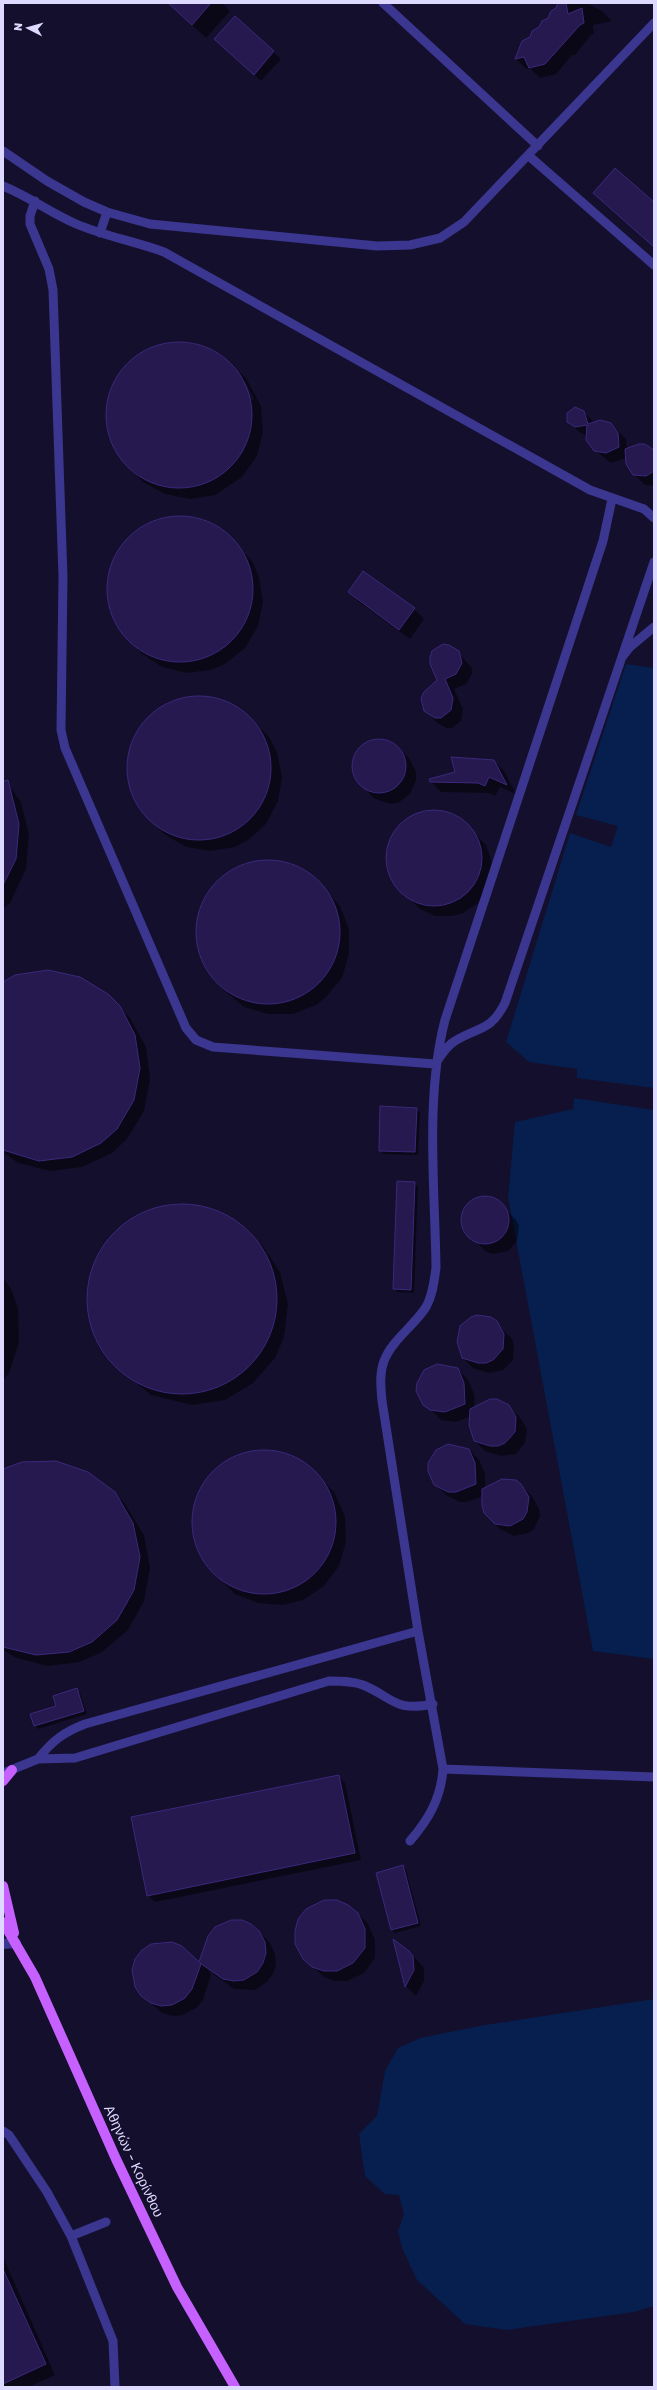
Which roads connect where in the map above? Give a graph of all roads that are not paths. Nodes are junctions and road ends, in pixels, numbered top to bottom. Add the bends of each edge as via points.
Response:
1 (383, 3) edge
2 (654, 23) edge
3 (538, 146) junction
4 (3, 151) edge
5 (529, 156) junction
6 (3, 186) edge
7 (35, 201) junction
8 (107, 212) junction
9 (100, 233) junction
10 (654, 265) edge
11 (612, 499) junction
12 (654, 518) edge
13 (654, 562) edge
14 (654, 627) edge
15 (616, 669) junction
16 (435, 1064) junction
17 (418, 1631) junction
18 (433, 1704) junction
19 (38, 1759) junction
20 (443, 1768) junction
21 (6, 1771) edge
22 (654, 1777) edge
23 (3, 1781) edge
24 (410, 1841) dead end
25 (3, 1886) edge
26 (3, 1922) edge
27 (16, 1943) junction
28 (3, 1944) edge
29 (3, 2131) edge
30 (106, 2222) dead end
31 (71, 2236) junction
32 (115, 2387) edge
33 (235, 2387) edge

1 - 3 lane
2 - 3 lane
3 - 5 lane
4 - 8 lane via 47,181
5 - 8 lane via 464,222 440,238 410,245 377,246 150,224
5 - 10 lane
6 - 7 lane
7 - 9 lane via 72,222
7 - 16 lane via 30,224 49,269 53,290 63,577 61,730 65,748 186,1028 196,1040 213,1047
8 - 9 lane
9 - 11 lane via 144,245 188,264 590,490
11 - 12 lane via 644,509
11 - 16 lane via 603,541 445,1020
13 - 15 lane
14 - 15 lane via 630,647
15 - 16 lane via 505,1003 497,1018 487,1027 455,1041
16 - 17 lane via 436,1268 433,1288 426,1306 384,1361 380,1379
17 - 18 lane
17 - 19 lane via 85,1724 66,1731 50,1743
18 - 19 lane via 408,1707 395,1704 363,1685 347,1681 329,1681 75,1758
18 - 20 lane
19 - 21 lane
20 - 22 lane
20 - 24 lane via 437,1801 429,1818
21 - 23 main road
25 - 27 main road, Αθηνών - Κορίνθου
26 - 27 main road, Αθηνών - Κορίνθου
27 - 28 street
27 - 33 main road, Αθηνών - Κορίνθου via 35,1977 116,2160 178,2287
29 - 31 lane via 9,2135 46,2192
30 - 31 lane
31 - 32 lane via 113,2341

